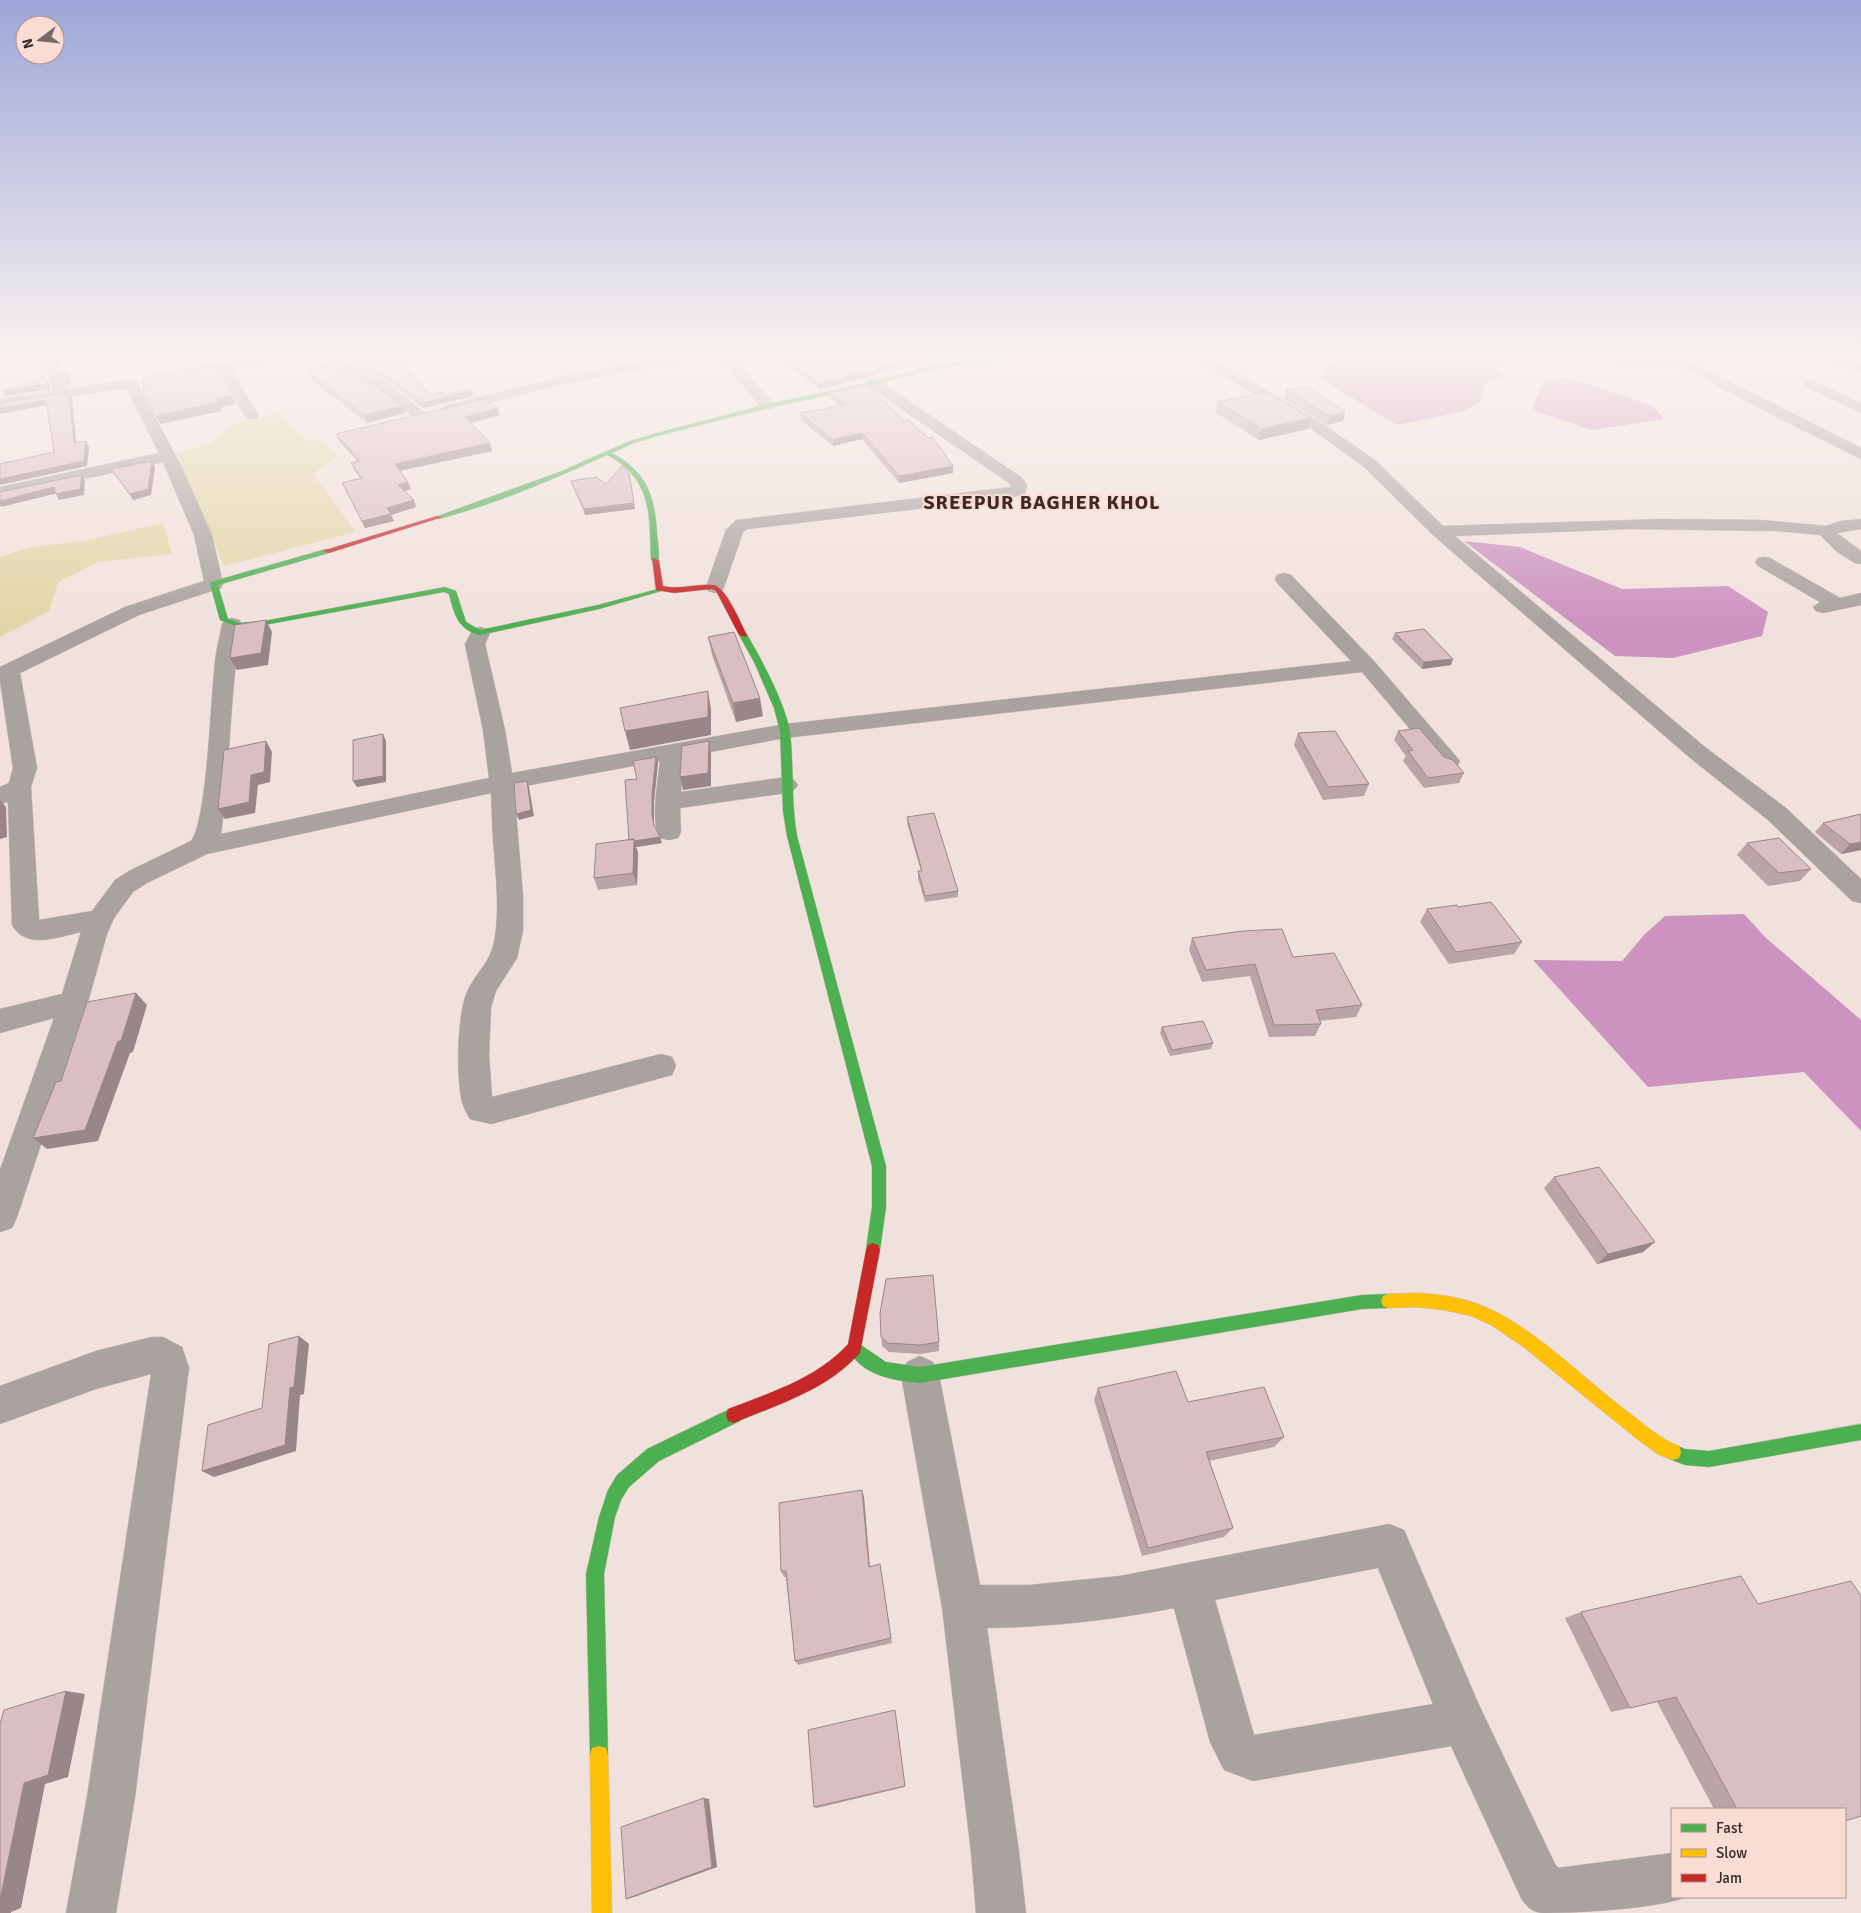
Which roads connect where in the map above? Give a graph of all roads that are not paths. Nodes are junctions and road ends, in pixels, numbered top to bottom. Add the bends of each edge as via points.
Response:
1 (162, 445) edge
2 (628, 445) edge
3 (964, 445) edge
4 (1345, 445) edge
5 (1844, 445) edge
6 (607, 453) junction
7 (1861, 454) edge
8 (167, 456) junction
9 (0, 492) edge
10 (1861, 524) edge
11 (1827, 531) junction
12 (1439, 532) junction
13 (1861, 558) edge
14 (1764, 562) dead end
15 (1284, 579) dead end
16 (214, 584) junction
17 (715, 587) junction
18 (661, 590) junction
19 (1861, 599) edge
20 (232, 624) junction
21 (480, 633) junction
22 (1367, 665) junction
23 (4, 673) edge
24 (785, 731) junction
25 (672, 752) junction
26 (1449, 761) edge
27 (502, 783) junction
28 (786, 785) junction
29 (10, 791) edge
30 (668, 802) junction
31 (669, 832) dead end
32 (200, 847) junction
33 (1861, 894) edge
34 (101, 919) junction
35 (74, 1002) junction
36 (0, 1021) edge
37 (661, 1066) dead end
38 (3, 1201) edge
39 (855, 1348) junction
40 (920, 1375) junction
41 (0, 1405) edge
42 (1861, 1432) edge
43 (1189, 1582) junction
44 (963, 1607) junction
45 (1464, 1721) junction
46 (1671, 1878) edge
47 (91, 1913) edge
48 (602, 1913) edge
49 (1001, 1913) edge

1 - 8 street
2 - 6 street
3 - 17 street via 1015,480 1019,490 944,502 742,524 735,530
4 - 12 street via 1387,480
5 - 7 street
6 - 16 street via 470,508
6 - 18 street via 628,463 644,484 656,575
8 - 9 street
8 - 16 street via 203,535
10 - 11 street
11 - 12 street via 1773,524 1655,523 1563,524
11 - 13 street via 1828,536
12 - 33 street via 1690,746 1777,814
14 - 19 street via 1830,606
15 - 22 street
16 - 20 street via 224,620
16 - 23 street via 132,611
17 - 18 street via 674,592
17 - 24 street via 721,592 758,662
18 - 21 street via 606,606
20 - 21 street via 264,623 445,589 453,593 463,627
20 - 32 street via 225,660 215,791 208,837
21 - 27 street via 475,644
22 - 24 street
22 - 26 street
23 - 29 street via 25,768
24 - 25 street
24 - 28 street
25 - 27 street
25 - 30 street
27 - 32 street
27 - 37 street via 510,899 508,941 501,965 484,986 478,1000 475,1074 478,1106 481,1110 491,1111
28 - 30 street
28 - 39 street via 792,836 879,1166 880,1207 864,1314
29 - 34 street via 25,925 35,931
30 - 31 street
32 - 34 street via 138,876 124,886
34 - 35 street
35 - 36 street
35 - 38 street
39 - 40 street via 874,1368 886,1373
39 - 48 street via 848,1358 813,1381 697,1431 654,1455 623,1481 614,1496 595,1574
40 - 42 street via 1362,1302 1415,1299 1457,1305 1494,1319 1536,1348 1619,1417 1665,1449 1685,1457 1709,1459
40 - 44 street
41 - 47 street via 96,1370 152,1355 163,1355 169,1360 115,1768
43 - 44 street via 1120,1597 1030,1606
43 - 45 street via 1389,1545
43 - 45 street via 1240,1754 1253,1758
44 - 49 street
45 - 46 street via 1545,1890 1552,1893

